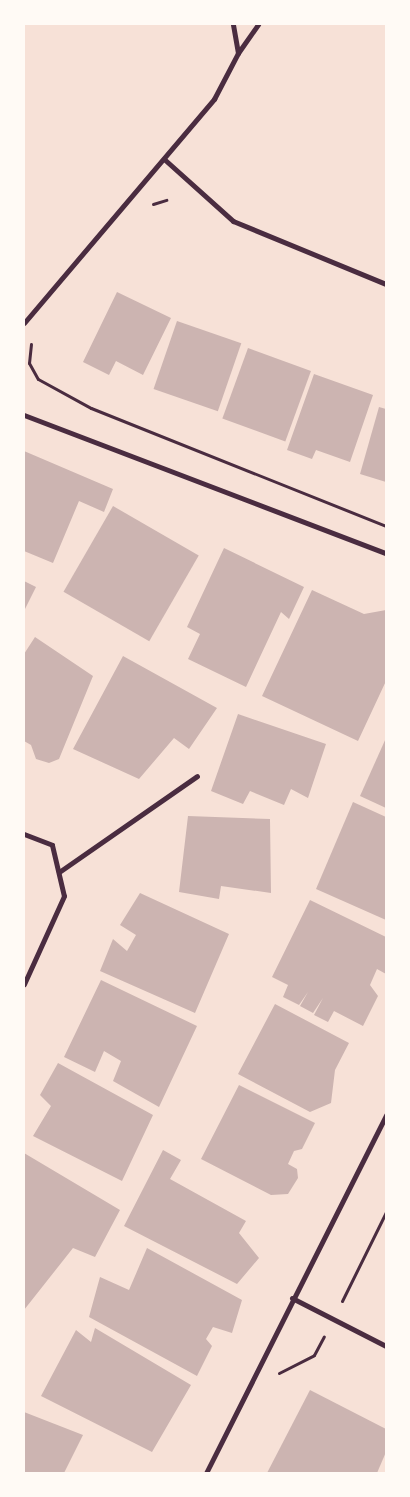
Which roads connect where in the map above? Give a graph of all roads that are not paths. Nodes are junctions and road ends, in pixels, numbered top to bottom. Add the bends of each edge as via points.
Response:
1 (233, 24) edge
2 (258, 24) edge
3 (238, 53) junction
4 (164, 159) junction
5 (386, 278) edge
6 (384, 283) edge
7 (24, 324) edge
8 (24, 415) edge
9 (386, 554) edge
10 (197, 776) dead end
11 (24, 834) edge
12 (58, 872) junction
13 (24, 984) edge
14 (386, 1115) edge
15 (292, 1298) junction
16 (386, 1346) edge
17 (206, 1473) edge

1 - 3 street
2 - 3 street
3 - 4 street via 214,99
4 - 6 street via 233,222
4 - 7 street
5 - 6 street
8 - 9 street
10 - 12 street
11 - 12 street via 52,845
12 - 13 street via 64,896
14 - 15 street
15 - 16 street
15 - 17 street

